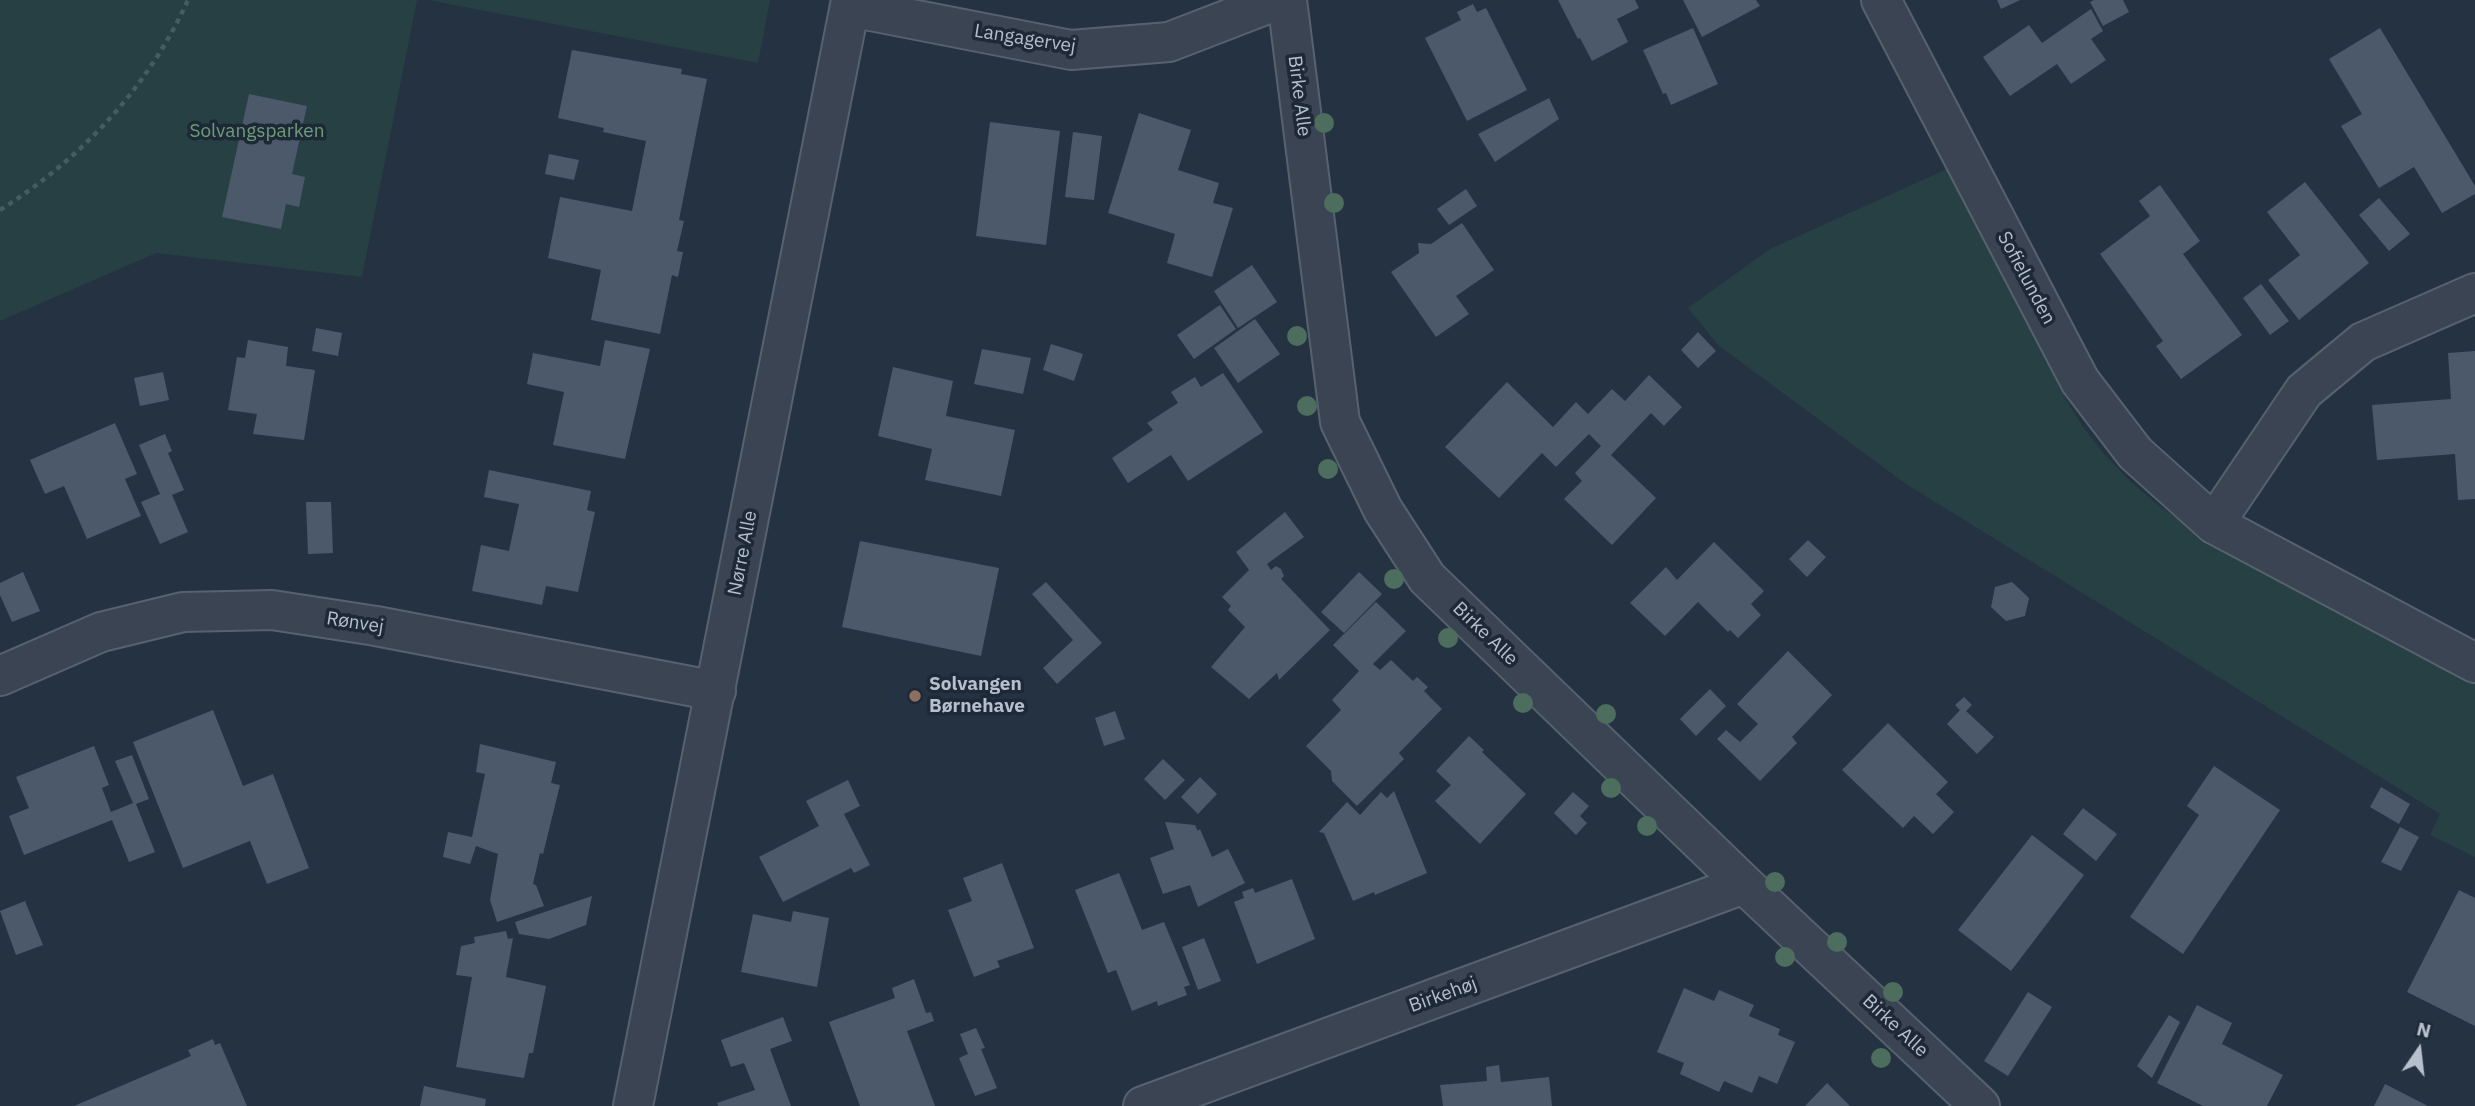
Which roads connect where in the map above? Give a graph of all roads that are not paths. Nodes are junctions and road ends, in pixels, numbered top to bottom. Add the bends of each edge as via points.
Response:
1 (1278, 0) edge
2 (1287, 0) edge
3 (1881, 0) edge
4 (850, 4) edge
5 (2475, 293) edge
6 (2214, 524) junction
7 (2475, 663) edge
8 (0, 676) edge
9 (716, 691) junction
10 (1744, 884) junction
11 (633, 1106) edge
12 (1143, 1106) edge
13 (1980, 1106) edge

1 - 4 street, Langagervej via 1169,43 1071,50
2 - 10 street, Birke Alle via 1340,422 1383,510 1427,578
3 - 6 street, Sofielunden via 2080,381 2135,453
4 - 9 street, Nørre Alle
5 - 6 street via 2363,342 2304,391
6 - 7 street, Sofielunden
8 - 9 street, Rønvej via 101,632 183,612 272,610
9 - 11 street, Nørre Alle
10 - 12 street, Birkehøj
10 - 13 street, Birke Alle

